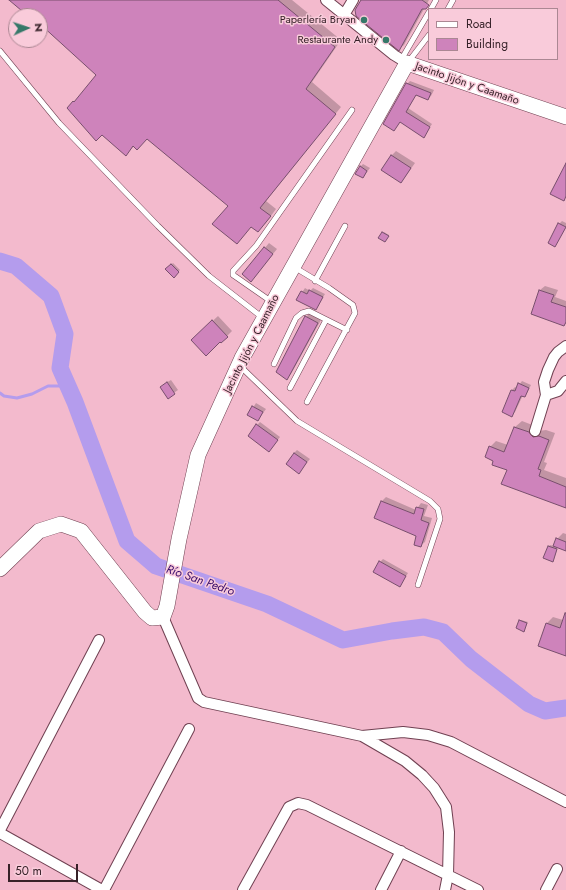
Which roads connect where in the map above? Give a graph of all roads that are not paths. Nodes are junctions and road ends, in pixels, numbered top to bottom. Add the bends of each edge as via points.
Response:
1 (326, 0) edge
2 (352, 0) edge
3 (428, 14) edge
4 (344, 15) junction
5 (428, 35) edge
6 (0, 51) edge
7 (404, 62) junction
8 (352, 110) dead end
9 (566, 118) edge
10 (345, 226) dead end
11 (293, 267) junction
12 (315, 280) junction
13 (273, 303) junction
14 (264, 319) junction
15 (326, 320) junction
16 (347, 330) junction
17 (566, 346) edge
18 (274, 364) dead end
19 (239, 366) junction
20 (566, 382) edge
21 (290, 388) dead end
22 (546, 395) junction
23 (307, 402) dead end
24 (535, 431) dead end
25 (0, 569) edge
26 (418, 585) dead end
27 (165, 612) junction
28 (99, 640) dead end
29 (189, 729) dead end
30 (362, 736) junction
31 (566, 802) edge
32 (0, 830) edge
33 (0, 833) edge
34 (401, 851) junction
35 (557, 869) dead end
36 (448, 875) junction
37 (103, 890) edge
38 (243, 890) edge
39 (381, 890) edge
40 (445, 890) edge
41 (478, 890) edge
42 (546, 890) edge

1 - 4 street
2 - 4 street
3 - 7 lane
4 - 7 street
5 - 7 lane
6 - 14 lane via 59,123 158,226 210,276
7 - 9 street, Jacinto Jijón y Caamaño
7 - 11 street, Jacinto Jijón y Caamaño
8 - 13 lane via 256,246 233,271 236,277
10 - 12 lane
11 - 12 lane
11 - 13 street, Jacinto Jijón y Caamaño
12 - 16 lane via 353,305 355,313
13 - 14 street, Jacinto Jijón y Caamaño
14 - 19 street, Jacinto Jijón y Caamaño
15 - 16 lane
15 - 18 lane via 309,311 302,312 296,318
15 - 21 lane
16 - 23 lane
17 - 22 street via 554,357 548,370 544,382
19 - 26 lane via 297,420 430,501 438,509 440,519
19 - 27 street, Jacinto Jijón y Caamaño via 198,455
20 - 22 street via 558,391
22 - 24 street
25 - 27 street via 39,531 61,524 81,531 152,618
27 - 30 street via 198,698 204,702
28 - 32 street
29 - 37 street
30 - 31 street via 403,732 428,735 451,742
30 - 36 street via 404,760 422,775 446,807 449,832
33 - 37 street
34 - 36 street
34 - 38 street via 298,803 289,807
34 - 39 street
35 - 42 street
36 - 40 street
36 - 41 street

